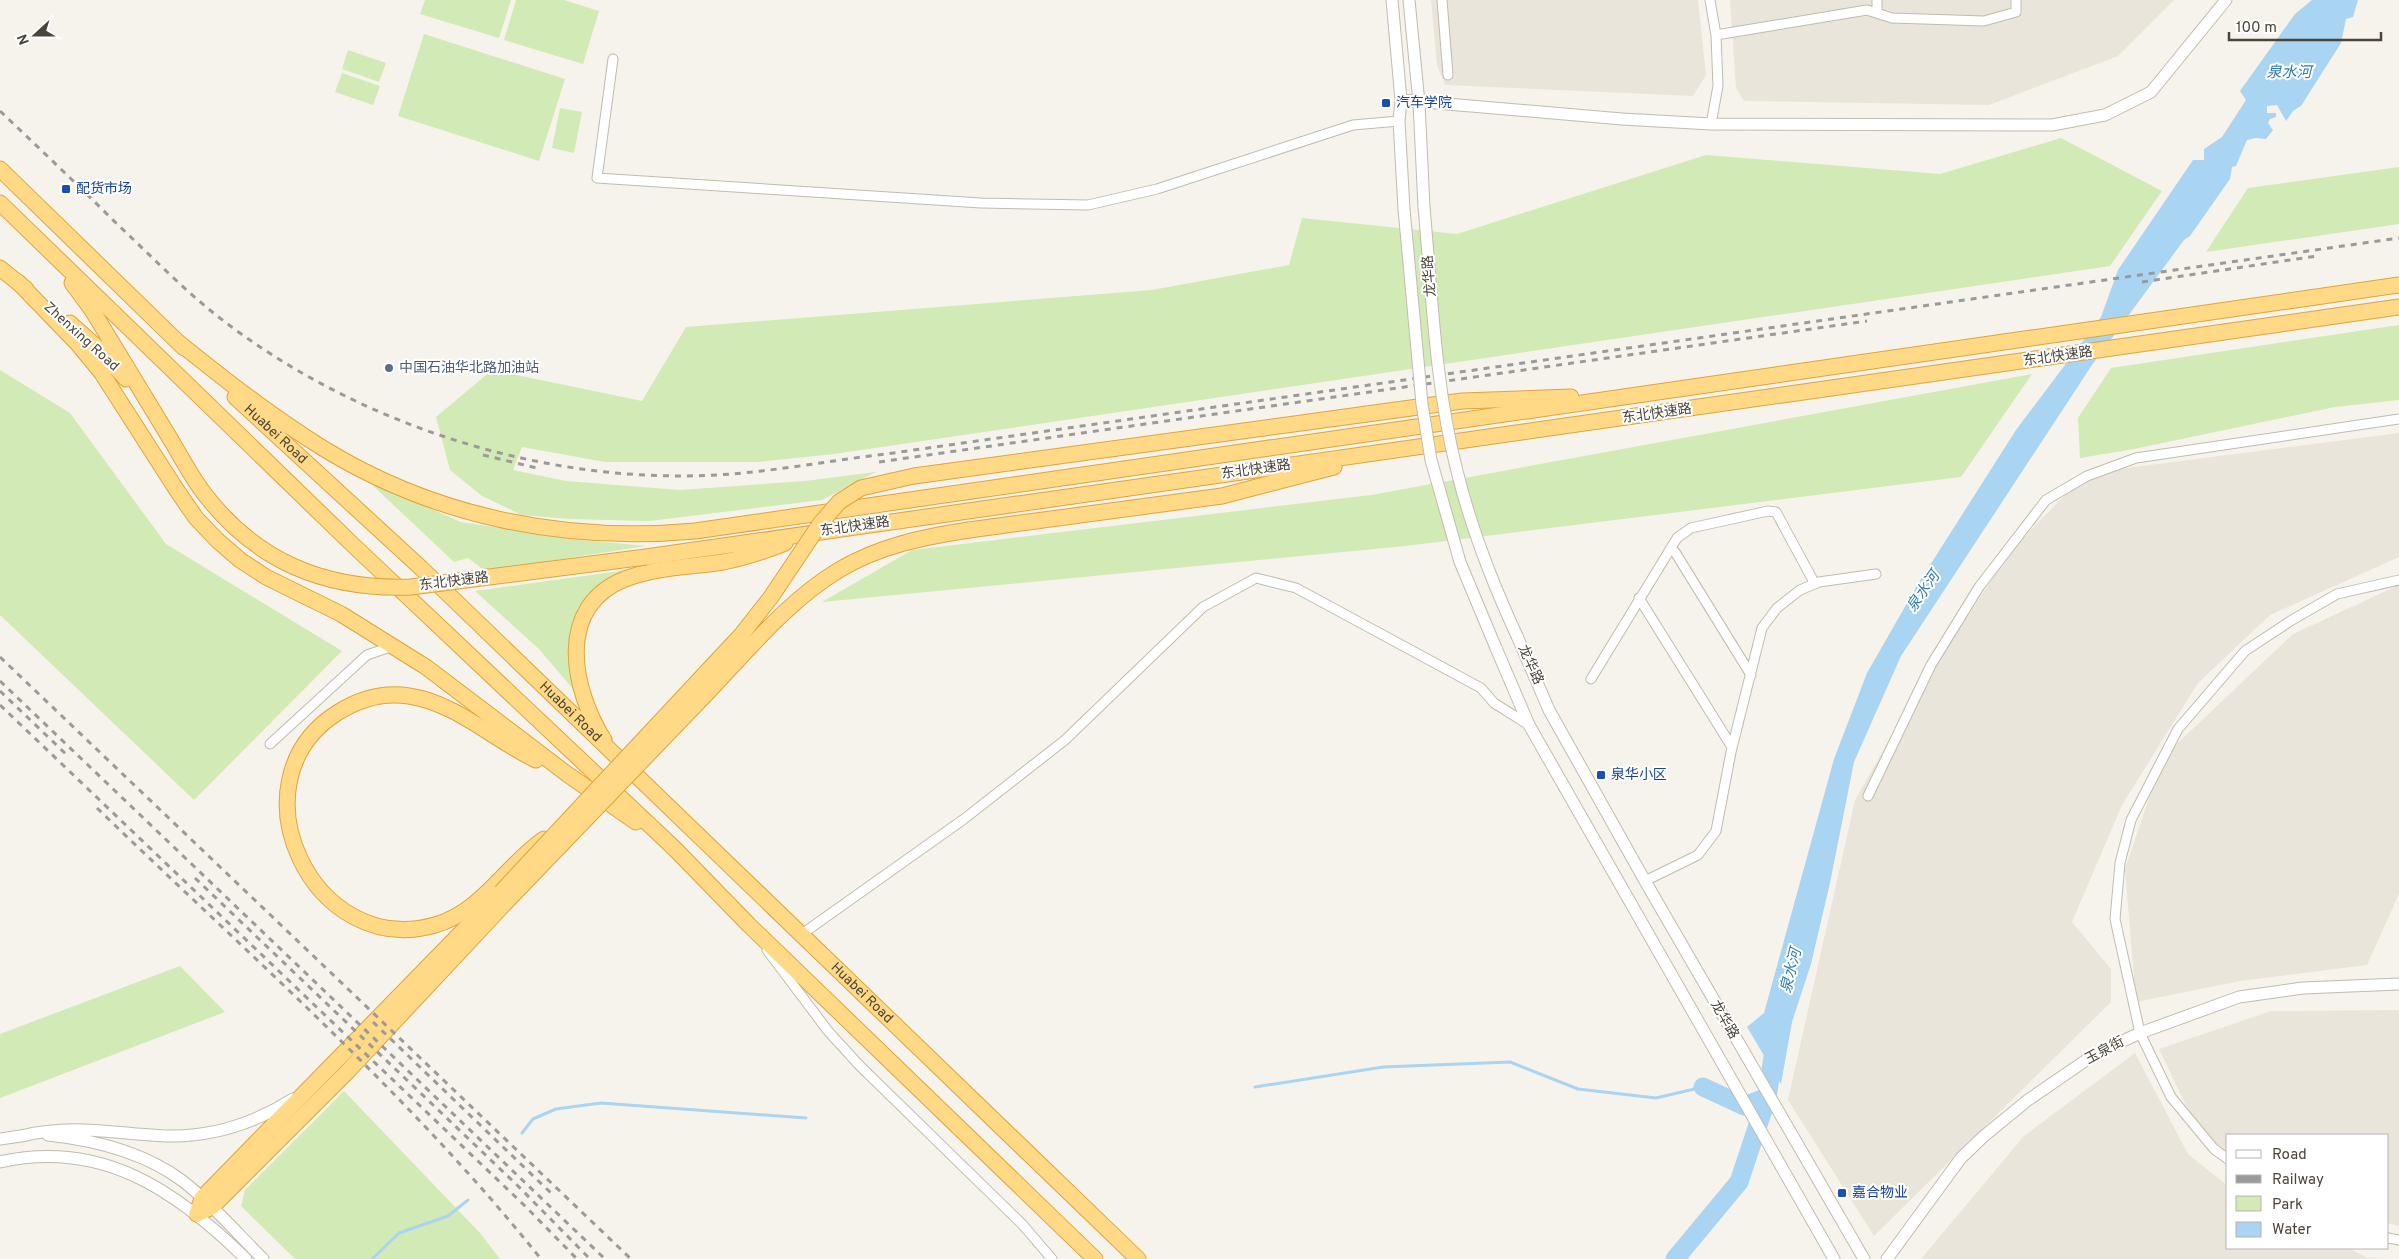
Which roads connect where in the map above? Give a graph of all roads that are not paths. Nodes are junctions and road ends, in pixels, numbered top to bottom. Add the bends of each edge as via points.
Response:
1 (1392, 0) edge
2 (1409, 0) edge
3 (1442, 0) edge
4 (1710, 0) edge
5 (1877, 0) edge
6 (2016, 0) edge
7 (2226, 0) edge
8 (1877, 13) junction
9 (1716, 35) junction
10 (613, 59) dead end
11 (1448, 75) dead end
12 (1401, 100) junction
13 (1419, 103) junction
14 (1399, 121) junction
15 (1711, 124) junction
16 (0, 169) edge
17 (0, 203) edge
18 (31, 233) junction
19 (0, 268) edge
20 (18, 282) junction
21 (2399, 285) edge
22 (2399, 307) edge
23 (178, 342) junction
24 (1625, 397) junction
25 (2399, 419) edge
26 (171, 440) junction
27 (1385, 452) junction
28 (812, 533) junction
29 (1670, 549) junction
30 (1876, 574) dead end
31 (2399, 580) edge
32 (1815, 584) junction
33 (1639, 598) junction
34 (393, 646) junction
35 (1750, 675) junction
36 (1590, 679) dead end
37 (1529, 725) junction
38 (270, 744) dead end
39 (1732, 747) junction
40 (618, 759) junction
41 (567, 774) junction
42 (1868, 796) dead end
43 (675, 849) junction
44 (1644, 881) junction
45 (502, 892) junction
46 (749, 925) junction
47 (802, 934) junction
48 (2399, 984) edge
49 (2140, 1033) junction
50 (313, 1084) junction
51 (21, 1136) junction
52 (0, 1139) edge
53 (2226, 1158) edge
54 (0, 1162) edge
55 (207, 1202) junction
56 (198, 1214) junction
57 (246, 1259) edge
58 (263, 1259) edge
59 (1052, 1259) edge
60 (1095, 1259) edge
61 (1138, 1259) edge
62 (1834, 1259) edge
63 (1864, 1259) edge
64 (1887, 1259) edge

1 - 12 street, 龙华路
2 - 13 street, 龙华路
3 - 11 street
4 - 9 street
5 - 8 street
6 - 8 street via 2016,12 1984,21 1892,18
7 - 15 street via 2151,92 2105,115 2052,125
8 - 9 street via 1867,10
9 - 15 street via 1718,86
10 - 14 street via 597,178 981,204 1088,205 1157,189 1353,125
12 - 13 street
12 - 14 street, 龙华路
13 - 15 street
13 - 44 street, 龙华路, bridge via 1424,207 1443,397 1456,470 1479,545 1549,710
14 - 37 street, 龙华路, bridge via 1422,404 1431,460 1460,562
16 - 23 highway, Huabei Road
17 - 18 highway, Huabei Road
18 - 26 highway via 92,310
18 - 43 highway, Huabei Road via 353,546
19 - 20 highway, Zhenxing Road
20 - 26 highway, Zhenxing Road via 99,349 124,376
20 - 34 highway via 101,372 176,490 216,540 266,577 341,614
21 - 24 highway, 东北快速路
22 - 27 highway, 东北快速路
23 - 24 highway, 东北快速路 via 293,429 365,472 405,490 499,521 545,529 610,534 695,531
23 - 40 highway, Huabei Road via 260,422 421,568
24 - 45 highway, bridge via 1496,398 914,476 877,483 856,492 828,513 742,634
25 - 42 street via 2136,458 2087,476 2046,500 1979,587 1931,665
26 - 28 highway, 东北快速路, bridge via 202,491 240,533 284,563 334,582 384,588 411,587
27 - 28 highway, 东北快速路
27 - 45 highway, bridge via 1222,496 923,537 879,550 840,569 806,593
28 - 40 highway via 744,557 637,575 616,583 593,602 576,641 577,672 602,736
29 - 32 street via 1677,538 1691,528 1776,512
29 - 33 street
29 - 35 street via 1675,552
30 - 32 street
31 - 49 street via 2337,594 2246,651 2178,729 2131,820 2120,863 2115,919
32 - 35 street via 1800,590 1777,608 1762,628
33 - 36 street
33 - 39 street
34 - 38 street via 367,655
34 - 41 highway via 440,677
35 - 39 street
37 - 47 street via 1494,703 1481,688 1296,588 1256,578 1203,607 1065,740 964,819
37 - 62 street, 龙华路
39 - 44 street via 1716,831 1698,855
40 - 47 highway, Huabei Road
41 - 43 highway
41 - 45 highway via 534,759 446,708 408,696 391,695 359,701 331,717 304,743 291,777 290,832 313,883 341,909 387,928 420,929 452,918
43 - 46 highway, Huabei Road
44 - 63 street, 龙华路
45 - 50 highway
45 - 55 highway via 348,1071
46 - 59 street via 828,1031 1022,1224
46 - 60 highway, Huabei Road
47 - 61 highway, Huabei Road
48 - 49 street, 玉泉街 via 2303,988 2238,997
49 - 53 street via 2171,1097 2214,1149
49 - 64 street, 玉泉街 via 2095,1054 2028,1100 1984,1136 1961,1158
50 - 51 street via 296,1098 264,1115 214,1132 168,1136 72,1128
50 - 55 highway
51 - 52 street
51 - 55 street via 68,1137 114,1148 160,1168
54 - 56 street via 37,1156 84,1158 132,1174
55 - 56 highway
55 - 58 street
56 - 57 street

